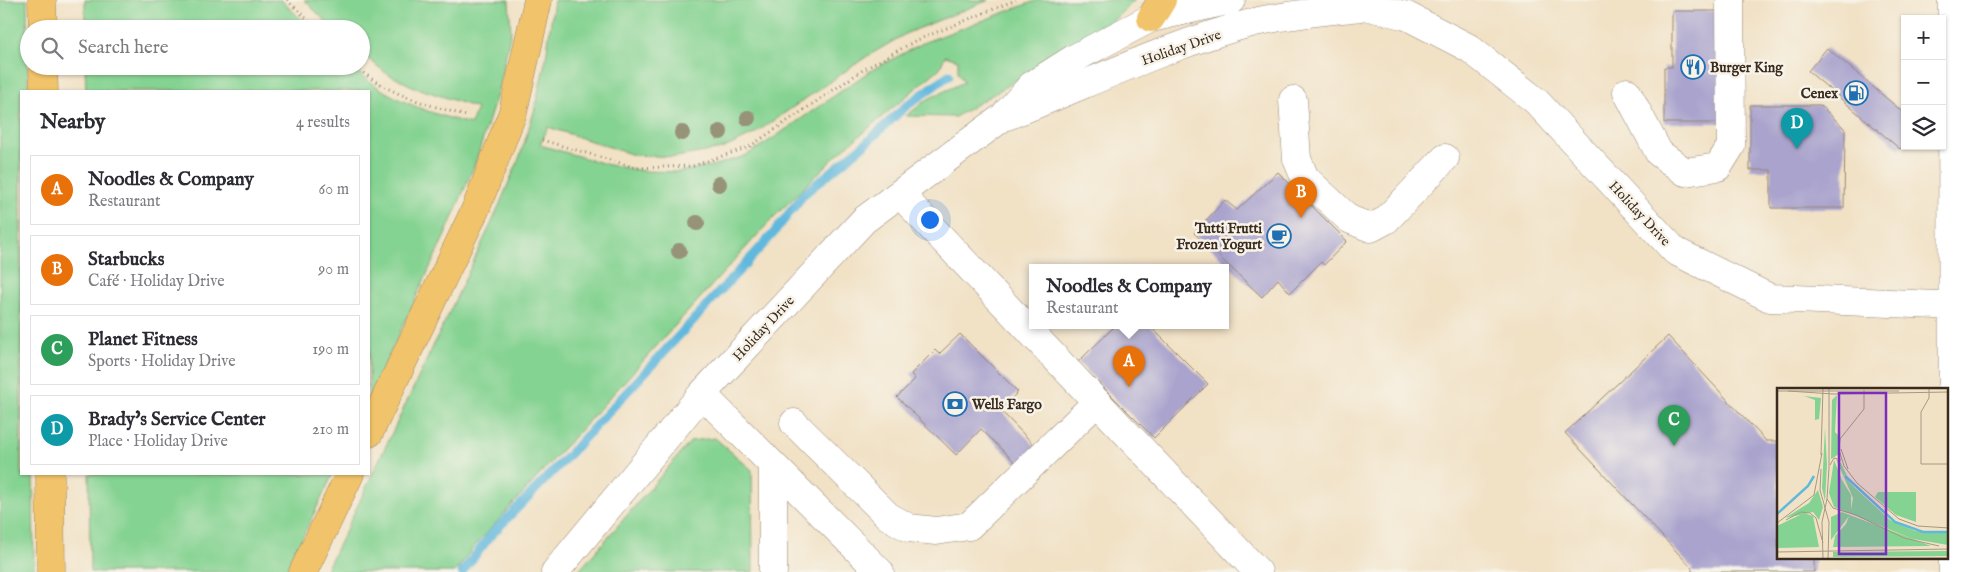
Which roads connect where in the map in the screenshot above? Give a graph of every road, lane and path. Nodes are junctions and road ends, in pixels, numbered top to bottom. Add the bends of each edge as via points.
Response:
1 (42, 0) edge
2 (287, 0) edge
3 (1016, 0) edge
4 (1231, 0) edge
5 (1339, 0) edge
6 (1730, 0) edge
7 (1952, 0) edge
8 (535, 4) edge
9 (1367, 6) junction
10 (1157, 9) edge
11 (43, 20) edge
12 (308, 20) edge
13 (43, 75) edge
14 (365, 75) edge
15 (44, 90) edge
16 (1627, 92) dead end
17 (1293, 100) dead end
18 (466, 116) dead end
19 (1003, 117) junction
20 (542, 140) dead end
21 (1445, 158) dead end
22 (900, 194) junction
23 (1956, 306) edge
24 (702, 394) junction
25 (1097, 402) junction
26 (794, 423) dead end
27 (370, 431) edge
28 (773, 465) junction
29 (50, 475) edge
30 (350, 475) edge
31 (1957, 526) edge
32 (51, 572) edge
33 (303, 572) edge
34 (556, 572) edge
35 (773, 572) edge
36 (880, 572) edge
37 (1258, 572) edge
38 (1953, 572) edge

1 - 11 highway
2 - 12 path
3 - 20 path via 915,40 863,70 749,147 693,166 637,168
4 - 10 street, Holiday Drive
5 - 9 street, Holiday Drive
6 - 16 street via 1732,146 1718,167 1685,172 1659,153
7 - 23 street
8 - 27 highway via 513,112 476,208
9 - 19 street, Holiday Drive via 1256,22 1195,40
9 - 23 street, Holiday Drive via 1407,16 1469,48 1536,101 1675,251 1770,298
10 - 19 street, Holiday Drive via 1032,85
13 - 15 highway
14 - 18 path via 413,100
17 - 21 street via 1297,159 1305,178 1349,219 1371,228 1386,220
19 - 22 street, Holiday Drive
22 - 24 street, Holiday Drive via 864,220
22 - 25 street
23 - 31 street
24 - 28 street
24 - 34 street, Holiday Drive
25 - 26 street via 969,526 936,532 909,528 888,516
25 - 37 street
28 - 35 street
28 - 36 street
29 - 32 highway
30 - 33 highway
31 - 38 street

